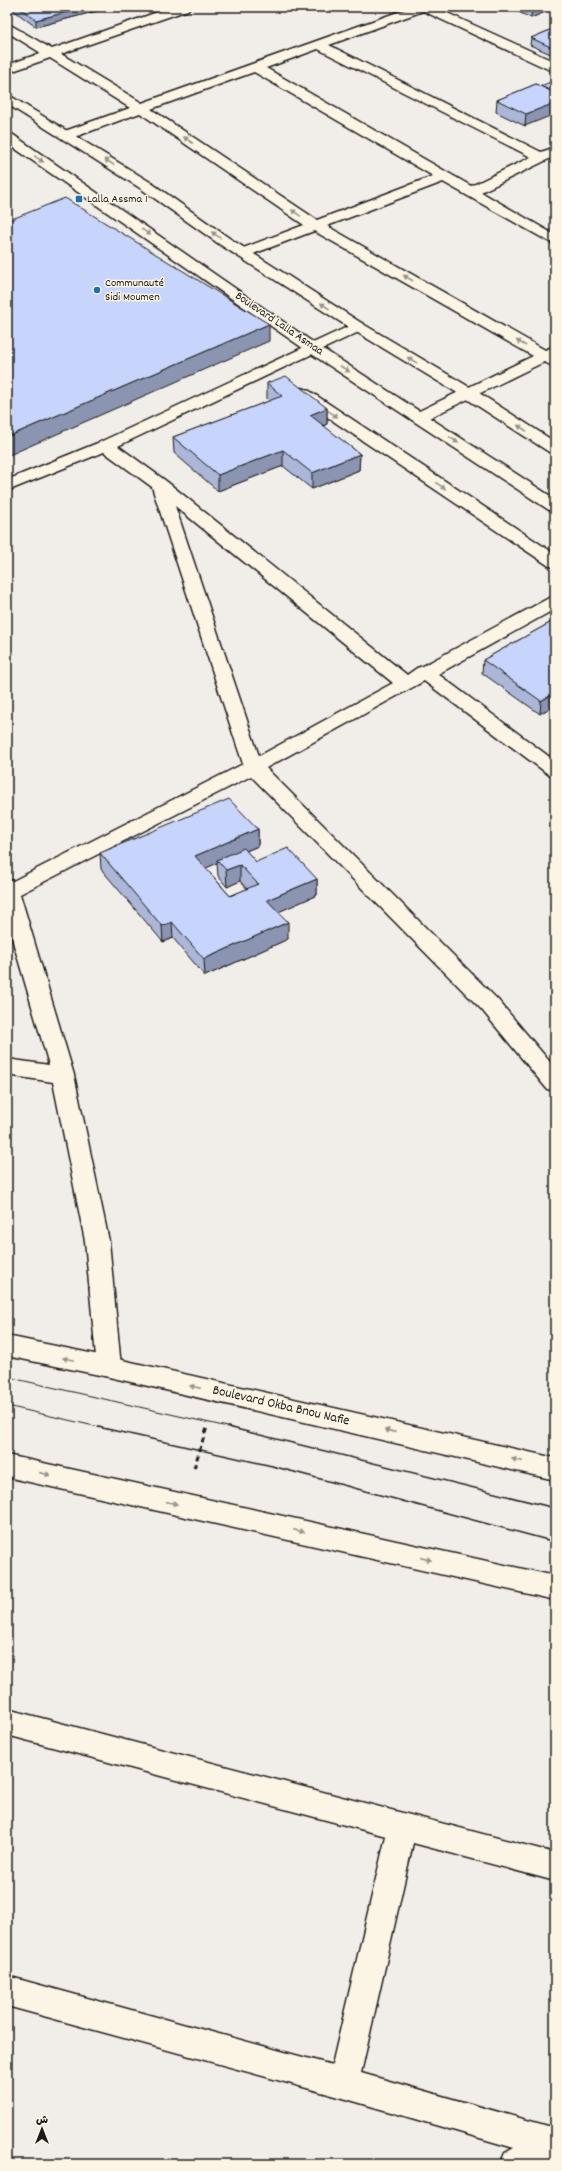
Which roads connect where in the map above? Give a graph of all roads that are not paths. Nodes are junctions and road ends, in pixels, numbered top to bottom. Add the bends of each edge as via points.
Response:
1 (184, 7) edge
2 (424, 7) edge
3 (157, 10) edge
4 (7, 27) edge
5 (319, 45) junction
6 (51, 52) junction
7 (256, 68) junction
8 (555, 68) edge
9 (7, 69) edge
10 (7, 98) edge
11 (142, 109) junction
12 (67, 135) junction
13 (7, 137) edge
14 (555, 151) edge
15 (541, 157) junction
16 (443, 177) junction
17 (470, 192) junction
18 (316, 226) junction
19 (555, 241) edge
20 (243, 253) junction
21 (358, 327) junction
22 (312, 348) junction
23 (552, 357) edge
24 (277, 377) junction
25 (470, 394) junction
26 (419, 417) junction
27 (106, 445) junction
28 (555, 449) edge
29 (160, 485) junction
30 (7, 486) edge
31 (555, 506) edge
32 (555, 562) edge
33 (555, 602) edge
34 (423, 672) junction
35 (405, 683) junction
36 (253, 766) junction
37 (555, 770) edge
38 (7, 890) edge
39 (7, 1067) edge
40 (63, 1076) junction
41 (555, 1083) edge
42 (7, 1346) edge
43 (109, 1367) junction
44 (7, 1466) edge
45 (555, 1468) edge
46 (555, 1588) edge
47 (7, 1722) edge
48 (402, 1828) junction
49 (555, 1867) edge
50 (7, 1991) edge
51 (343, 2083) junction
52 (554, 2144) edge
53 (516, 2164) edge

1 - 3 street
2 - 5 street
2 - 8 street
3 - 6 street
4 - 6 street
5 - 7 street
5 - 15 street
6 - 9 street
6 - 11 street
7 - 11 street
7 - 16 street
10 - 12 street
11 - 12 street
18 -> 11 street
20 -> 12 street
13 -> 22 street, Boulevard Lalla Asmaa
14 - 15 street
15 - 17 street
16 - 17 street
16 - 18 street
17 - 19 street
18 - 20 street
23 -> 18 street
21 -> 20 street
21 - 22 street
25 -> 21 street
22 - 24 street
22 -> 26 street, Boulevard Lalla Asmaa
23 - 25 street
24 - 27 street
24 -> 32 street
25 - 26 street
28 -> 25 street
26 -> 31 street, Boulevard Lalla Asmaa
27 - 29 street
27 - 30 street
29 - 35 street
29 - 36 street
33 - 34 street
34 - 35 street
34 - 37 street
35 - 36 street
36 - 38 street
36 - 41 street via 490,1004
38 - 40 street
39 - 40 street
40 - 43 street via 97,1241
43 -> 42 street, Boulevard Okba Bnou Nafie
45 -> 43 street, Boulevard Okba Bnou Nafie
44 -> 46 street
47 - 48 street
48 - 49 street
48 - 51 street
50 - 51 street
51 - 52 street
52 - 53 street

